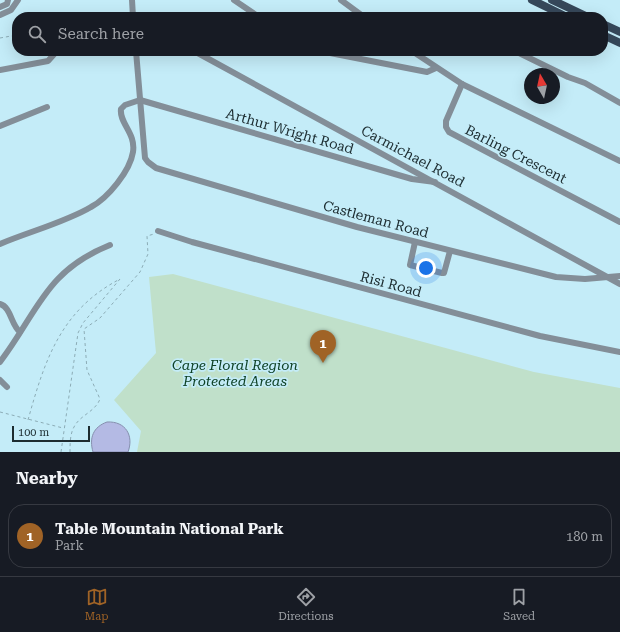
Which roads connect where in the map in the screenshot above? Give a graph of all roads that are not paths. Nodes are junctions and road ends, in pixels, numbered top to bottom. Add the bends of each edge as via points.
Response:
1 (8, 0) edge
2 (18, 0) edge
3 (132, 0) edge
4 (234, 0) edge
5 (340, 0) edge
6 (532, 0) edge
7 (552, 0) edge
8 (0, 7) edge
9 (133, 12) edge
10 (252, 12) edge
11 (357, 12) edge
12 (557, 12) edge
13 (577, 12) edge
14 (0, 15) edge
15 (608, 26) edge
16 (620, 32) edge
17 (608, 37) edge
18 (620, 43) edge
19 (52, 56) edge
20 (136, 56) edge
21 (203, 56) edge
22 (345, 56) edge
23 (419, 56) edge
24 (524, 56) edge
25 (436, 68) junction
26 (0, 70) edge
27 (462, 84) junction
28 (140, 100) junction
29 (620, 103) edge
30 (47, 107) dead end
31 (0, 126) edge
32 (620, 161) edge
33 (435, 182) junction
34 (620, 222) edge
35 (161, 232) road end
36 (414, 242) junction
37 (0, 244) edge
38 (110, 245) dead end
39 (450, 251) junction
40 (620, 276) edge
41 (608, 277) junction
42 (620, 284) edge
43 (0, 304) edge
44 (20, 332) junction
45 (620, 352) edge
46 (0, 362) edge
47 (0, 380) edge
48 (7, 387) dead end

1 - 8 street via 7,4
2 - 14 street via 12,10
3 - 9 street
4 - 10 street
5 - 11 street
6 - 12 main road
7 - 13 main road
15 - 16 main road
17 - 18 main road
19 - 26 street via 48,61
20 - 28 street
21 - 33 street, Carmichael Road
22 - 25 street via 427,72
23 - 25 street
24 - 29 street via 586,83
25 - 27 street
27 - 32 street
27 - 34 street, Barling Crescent via 446,121 449,132
28 - 33 street, Arthur Wright Road via 412,179
28 - 36 street, Castleman Road via 145,158 153,166
28 - 37 street via 121,109 132,138 132,153 123,176 101,200 88,209
30 - 31 street
33 - 41 street, Carmichael Road
35 - 45 street, Risi Road via 540,336
36 - 39 street, Castleman Road
36 - 39 street via 410,265 444,273
38 - 44 street via 86,256 60,277 36,305
39 - 41 street, Castleman Road via 556,277
40 - 41 street, Castleman Road
41 - 42 street, Carmichael Road
43 - 44 street via 5,307 14,326
44 - 46 street
47 - 48 street

